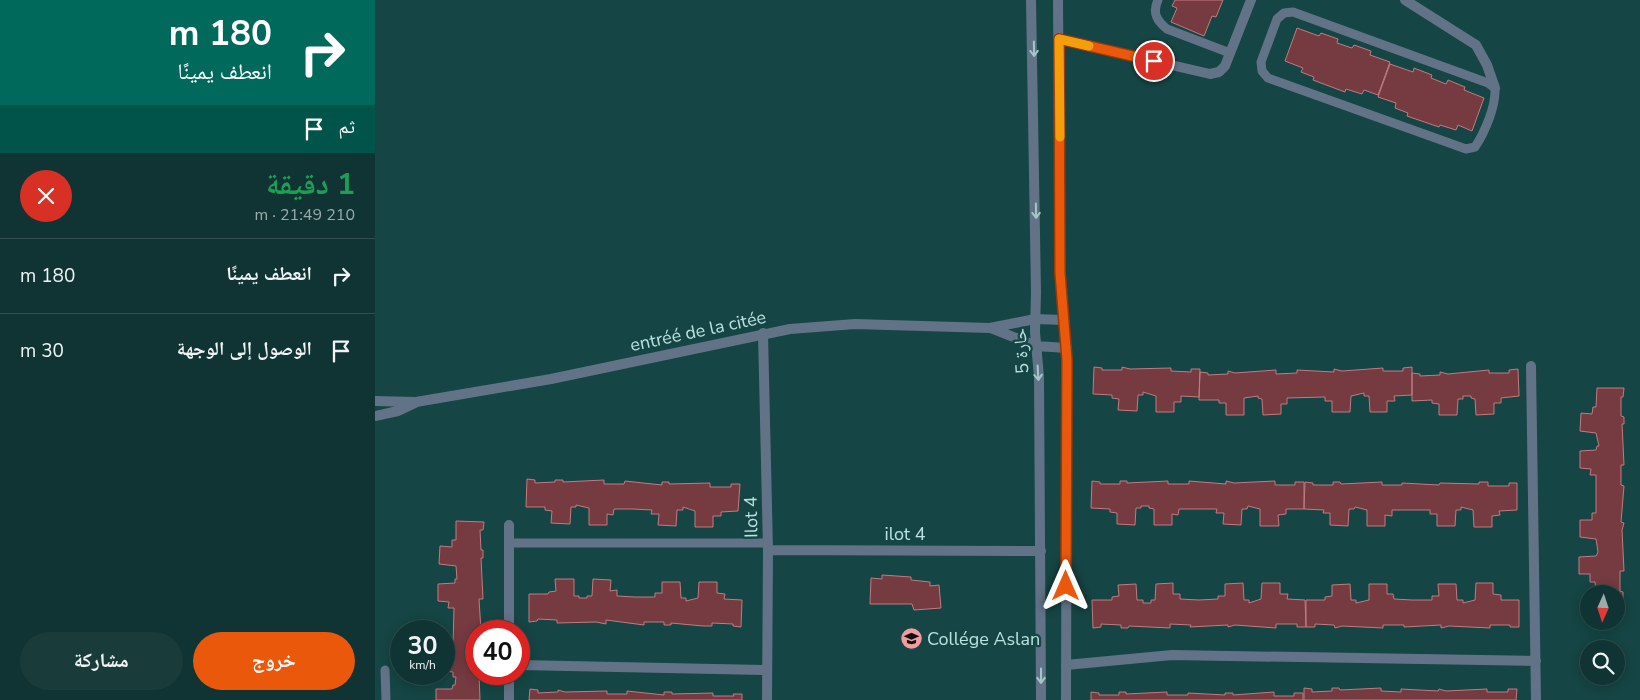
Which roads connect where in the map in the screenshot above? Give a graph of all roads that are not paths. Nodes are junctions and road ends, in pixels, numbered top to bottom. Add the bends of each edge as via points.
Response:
1 (1031, 0) edge
2 (1058, 0) edge
3 (1157, 0) edge
4 (1251, 0) edge
5 (1405, 0) edge
6 (1059, 39) junction
7 (1230, 54) junction
8 (1495, 88) junction
9 (1035, 319) junction
10 (1064, 320) junction
11 (990, 328) junction
12 (763, 333) junction
13 (1035, 346) junction
14 (1067, 348) junction
15 (1531, 366) dead end
16 (375, 401) edge
17 (416, 402) junction
18 (375, 416) edge
19 (509, 525) dead end
20 (509, 543) junction
21 (768, 546) junction
22 (1041, 551) junction
23 (509, 620) edge
24 (1536, 661) junction
25 (530, 665) edge
26 (1066, 665) junction
27 (385, 670) dead end
28 (767, 670) junction
29 (509, 685) edge
30 (386, 700) edge
31 (509, 700) edge
32 (767, 700) edge
33 (1041, 700) edge
34 (1066, 700) edge
35 (1536, 700) edge

1 -> 9 street, حارة 5
2 - 6 street
3 - 7 lane via 1156,16 1167,29
4 - 7 street
5 - 8 street via 1476,45
6 - 7 street via 1210,74 1219,72
6 - 10 street via 1060,273
8 - 8 lane via 1293,12 1284,13 1277,19 1261,62 1262,71 1269,78 1466,149 1475,147 1480,139 1495,98
9 - 10 street, entréé de la citée
9 - 11 street, entréé de la citée
9 - 13 street, حارة 5
10 - 14 street
11 - 12 street, entréé de la citée via 855,324
11 - 13 street, entréé de la citée
12 - 17 street, entréé de la citée via 573,376
12 - 21 street, Ilot 4
13 - 14 street, entréé de la citée
13 -> 22 street, حارة 5 via 1039,377
14 - 26 street
15 - 24 street
16 - 17 street
17 - 18 street via 398,411
19 - 20 street
20 - 21 lane
20 - 23 street
21 - 22 street, ilot 4
21 - 28 street, Ilot 4
22 -> 33 street, حارة 5
24 - 26 street via 1172,655
24 - 35 street
25 - 28 street
26 - 34 street
27 - 30 lane
28 - 32 street, Ilot 4
29 - 31 street

